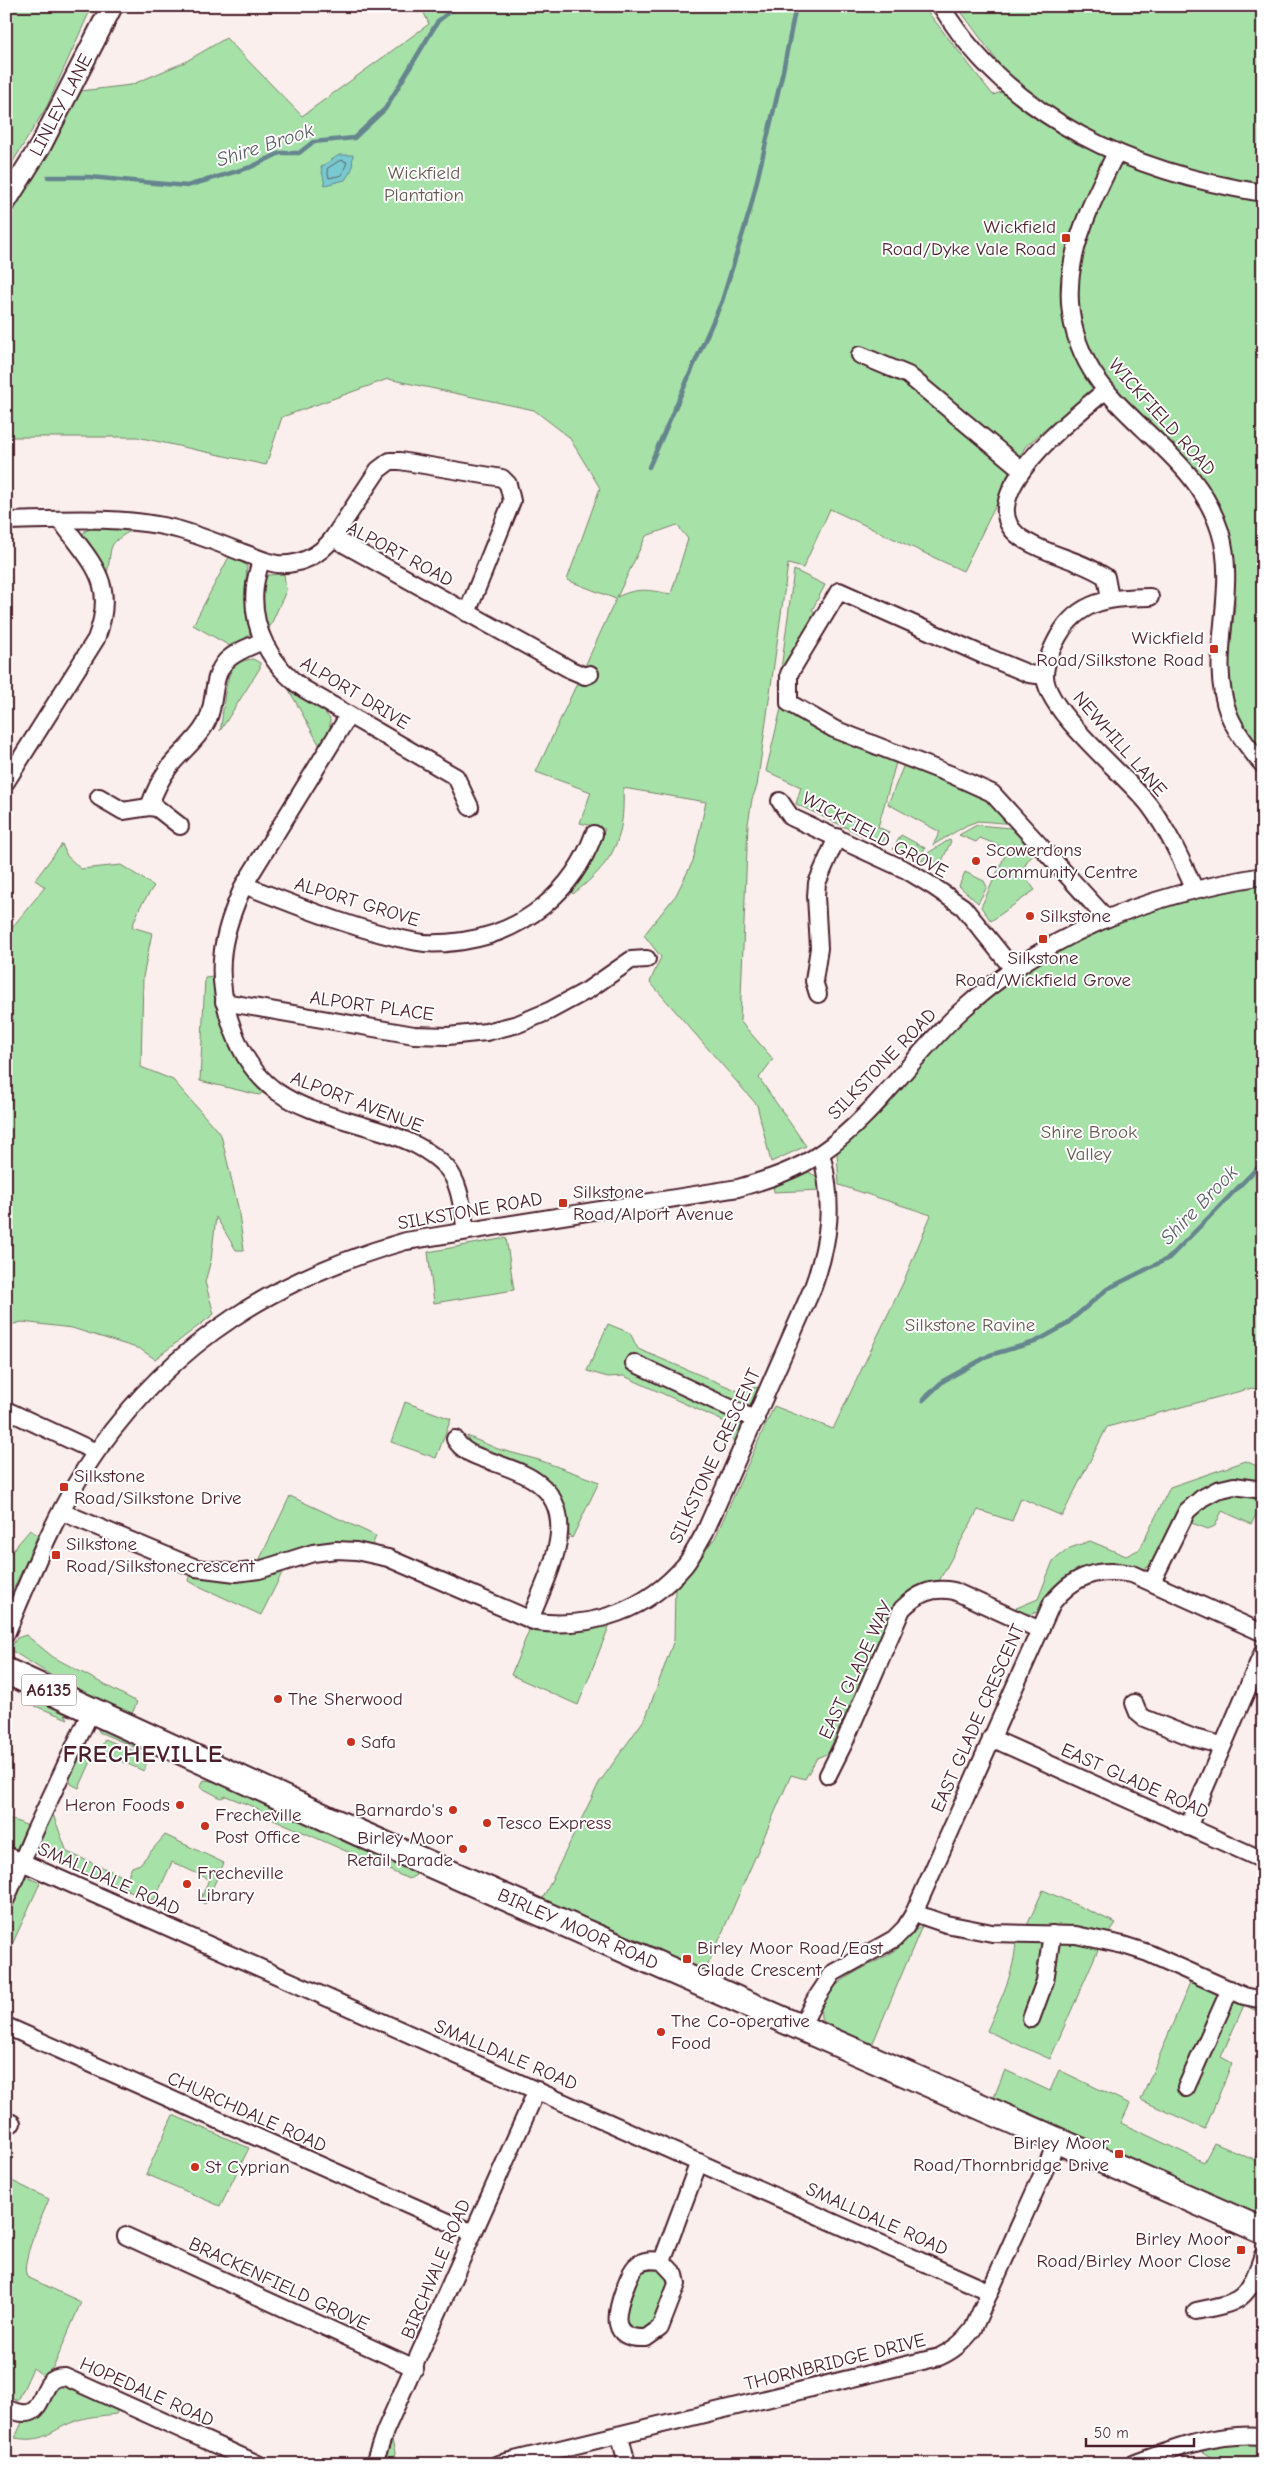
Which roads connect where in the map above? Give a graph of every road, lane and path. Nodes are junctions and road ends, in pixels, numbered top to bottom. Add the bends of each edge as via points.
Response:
1 (112, 6) edge
2 (941, 6) edge
3 (1116, 153) junction
4 (1263, 193) edge
5 (6, 202) edge
6 (860, 355) dead end
7 (1106, 390) junction
8 (1021, 469) junction
9 (60, 521) junction
10 (7, 523) edge
11 (333, 538) junction
12 (262, 560) junction
13 (1150, 597) dead end
14 (1110, 598) junction
15 (467, 613) junction
16 (263, 641) junction
17 (590, 674) dead end
18 (1045, 676) junction
19 (350, 714) junction
20 (1263, 765) edge
21 (6, 782) edge
22 (99, 797) dead end
23 (780, 801) dead end
24 (149, 806) junction
25 (470, 807) dead end
26 (180, 826) dead end
27 (594, 834) dead end
28 (837, 837) junction
29 (1263, 876) edge
30 (244, 885) junction
31 (1194, 888) junction
32 (1106, 918) junction
33 (647, 959) dead end
34 (1013, 969) junction
35 (818, 994) dead end
36 (224, 1002) junction
37 (822, 1153) junction
38 (466, 1231) junction
39 (634, 1363) dead end
40 (6, 1410) edge
41 (756, 1420) junction
42 (455, 1439) dead end
43 (96, 1452) junction
44 (1263, 1490) edge
45 (62, 1512) junction
46 (1152, 1582) junction
47 (530, 1620) junction
48 (1040, 1630) junction
49 (1263, 1633) edge
50 (6, 1634) edge
51 (1263, 1652) edge
52 (6, 1671) edge
53 (1134, 1704) dead end
54 (92, 1709) junction
55 (991, 1738) junction
56 (1221, 1745) junction
57 (828, 1775) dead end
58 (1188, 1827) junction
59 (6, 1856) edge
60 (1263, 1860) edge
61 (22, 1862) junction
62 (6, 1899) edge
63 (914, 1913) junction
64 (1052, 1934) junction
65 (1230, 1990) junction
66 (1263, 2000) edge
67 (1031, 2019) dead end
68 (6, 2026) edge
69 (801, 2026) junction
70 (1186, 2088) dead end
71 (537, 2090) junction
72 (1057, 2142) junction
73 (699, 2162) junction
74 (1263, 2231) edge
75 (473, 2233) junction
76 (126, 2236) dead end
77 (1263, 2255) edge
78 (662, 2261) junction
79 (990, 2292) junction
80 (1196, 2310) dead end
81 (415, 2368) junction
82 (6, 2408) edge
83 (620, 2436) junction
84 (1263, 2436) edge
85 (1151, 2461) edge
86 (258, 2464) edge
87 (374, 2464) edge
88 (498, 2464) edge
89 (627, 2464) edge
90 (1133, 2464) edge

1 - 5 street, LINLEY LANE via 41,145
2 - 3 street via 956,31 1019,96 1045,115
3 - 4 street via 1184,177
3 - 7 street, WICKFIELD ROAD via 1085,217 1069,277 1077,338 1083,356
6 - 8 street via 908,375
7 - 8 street via 1064,425
7 - 20 street, WICKFIELD ROAD via 1189,474 1207,498 1215,516 1227,571 1222,667 1224,695 1237,732
8 - 14 street via 1008,500 1007,516 1012,528 1025,541 1106,577
9 - 10 street, ALPORT ROAD
9 - 12 street, ALPORT ROAD via 111,520 178,529
9 - 21 street via 85,551 101,581 102,624
11 - 12 street, ALPORT ROAD via 324,549 303,560 277,564
11 - 15 street, ALPORT ROAD
11 - 15 street via 378,470 390,461 502,478 508,484 512,501
12 - 16 street, ALPORT DRIVE via 255,586 255,605
13 - 14 street
14 - 18 street via 1086,607 1065,625 1050,652
15 - 17 street, ALPORT ROAD via 574,672 585,676
16 - 19 street, ALPORT DRIVE via 276,665 289,678
16 - 24 street via 233,655 219,671 206,725 170,766
18 - 31 street, NEWHILL LANE via 1048,687 1067,717 1160,821
18 - 32 street via 1029,674 983,655 838,590 789,674 789,703 834,730 992,793
19 - 25 street, ALPORT DRIVE via 456,777
19 - 30 street, ALPORT AVENUE
22 - 24 street via 123,811
23 - 28 street, WICKFIELD GROVE via 791,816
24 - 26 street via 157,808
27 - 30 street, ALPORT GROVE via 574,874 541,908 507,929 454,942 418,942 376,932
28 - 34 street, WICKFIELD GROVE via 906,870 963,907
28 - 35 street via 817,889 819,948 814,981
29 - 31 street, SILKSTONE ROAD
30 - 36 street, ALPORT AVENUE via 226,928 221,977
31 - 32 street, SILKSTONE ROAD
32 - 34 street, SILKSTONE ROAD via 1075,932
33 - 36 street, ALPORT PLACE via 631,960 550,1012 518,1024 448,1036 414,1035
34 - 37 street, SILKSTONE ROAD via 941,1029 870,1111
36 - 38 street, ALPORT AVENUE via 242,1053 262,1081 277,1094 295,1103 405,1139 436,1156 456,1182
37 - 38 street, SILKSTONE ROAD via 782,1173 738,1188
37 - 41 street, SILKSTONE CRESCENT via 830,1201 825,1255
38 - 43 street, SILKSTONE ROAD via 367,1252 283,1287 242,1310 176,1361 142,1395
39 - 41 street
40 - 43 street
41 - 47 street, SILKSTONE CRESCENT via 705,1532 686,1563 669,1581 651,1596 612,1616 569,1624
42 - 47 street via 465,1451 539,1483 558,1510 562,1524 560,1540
43 - 45 street, SILKSTONE ROAD
44 - 46 street via 1234,1486 1202,1498 1187,1511
45 - 47 street, SILKSTONE CRESCENT via 196,1568 217,1572 259,1570 314,1553 336,1550 388,1558
45 - 50 street, SILKSTONE ROAD
46 - 48 street, EAST GLADE CRESCENT via 1114,1571 1080,1578 1063,1588
46 - 49 street, EAST GLADE CRESCENT
48 - 55 street, EAST GLADE CRESCENT
48 - 57 street, EAST GLADE WAY via 954,1591 940,1588 913,1597 902,1609
51 - 56 street
52 - 54 main road, BIRLEY MOOR ROAD / A6135
53 - 56 street via 1144,1718
54 - 61 street
54 - 69 main road, BIRLEY MOOR ROAD / A6135 via 343,1826
55 - 58 street, EAST GLADE ROAD
55 - 63 street, EAST GLADE CRESCENT
56 - 58 street
58 - 60 street, EAST GLADE ROAD
59 - 61 street, SMALLDALE ROAD
61 - 62 street
61 - 71 street, SMALLDALE ROAD
63 - 64 street via 946,1924 992,1933
63 - 69 street, EAST GLADE CRESCENT via 894,1938 833,1973
64 - 65 street via 1123,1944
64 - 67 street via 1045,1981
65 - 66 street
65 - 70 street
68 - 75 street, CHURCHDALE ROAD
69 - 72 main road, BIRLEY MOOR ROAD / A6135
71 - 73 street, SMALLDALE ROAD
71 - 75 street, BIRCHVALE ROAD
72 - 74 main road, BIRLEY MOOR ROAD / A6135 via 1152,2180
72 - 79 street, THORNBRIDGE DRIVE
73 - 78 street
73 - 79 street, SMALLDALE ROAD
75 - 81 street, BIRCHVALE ROAD
76 - 81 street, BRACKENFIELD GROVE
77 - 80 street via 1245,2294 1224,2306
78 - 78 street via 644,2261 631,2272 616,2320 629,2337 646,2338 660,2328 677,2284 672,2271
79 - 83 street, THORNBRIDGE DRIVE via 973,2329 963,2342 940,2357
81 - 87 street, BIRCHVALE ROAD
82 - 86 street, HOPEDALE ROAD via 23,2415 31,2413 37,2409 49,2383 65,2377
83 - 88 street, THORNBRIDGE DRIVE
83 - 89 street
84 - 85 street via 1220,2436
85 - 90 street

